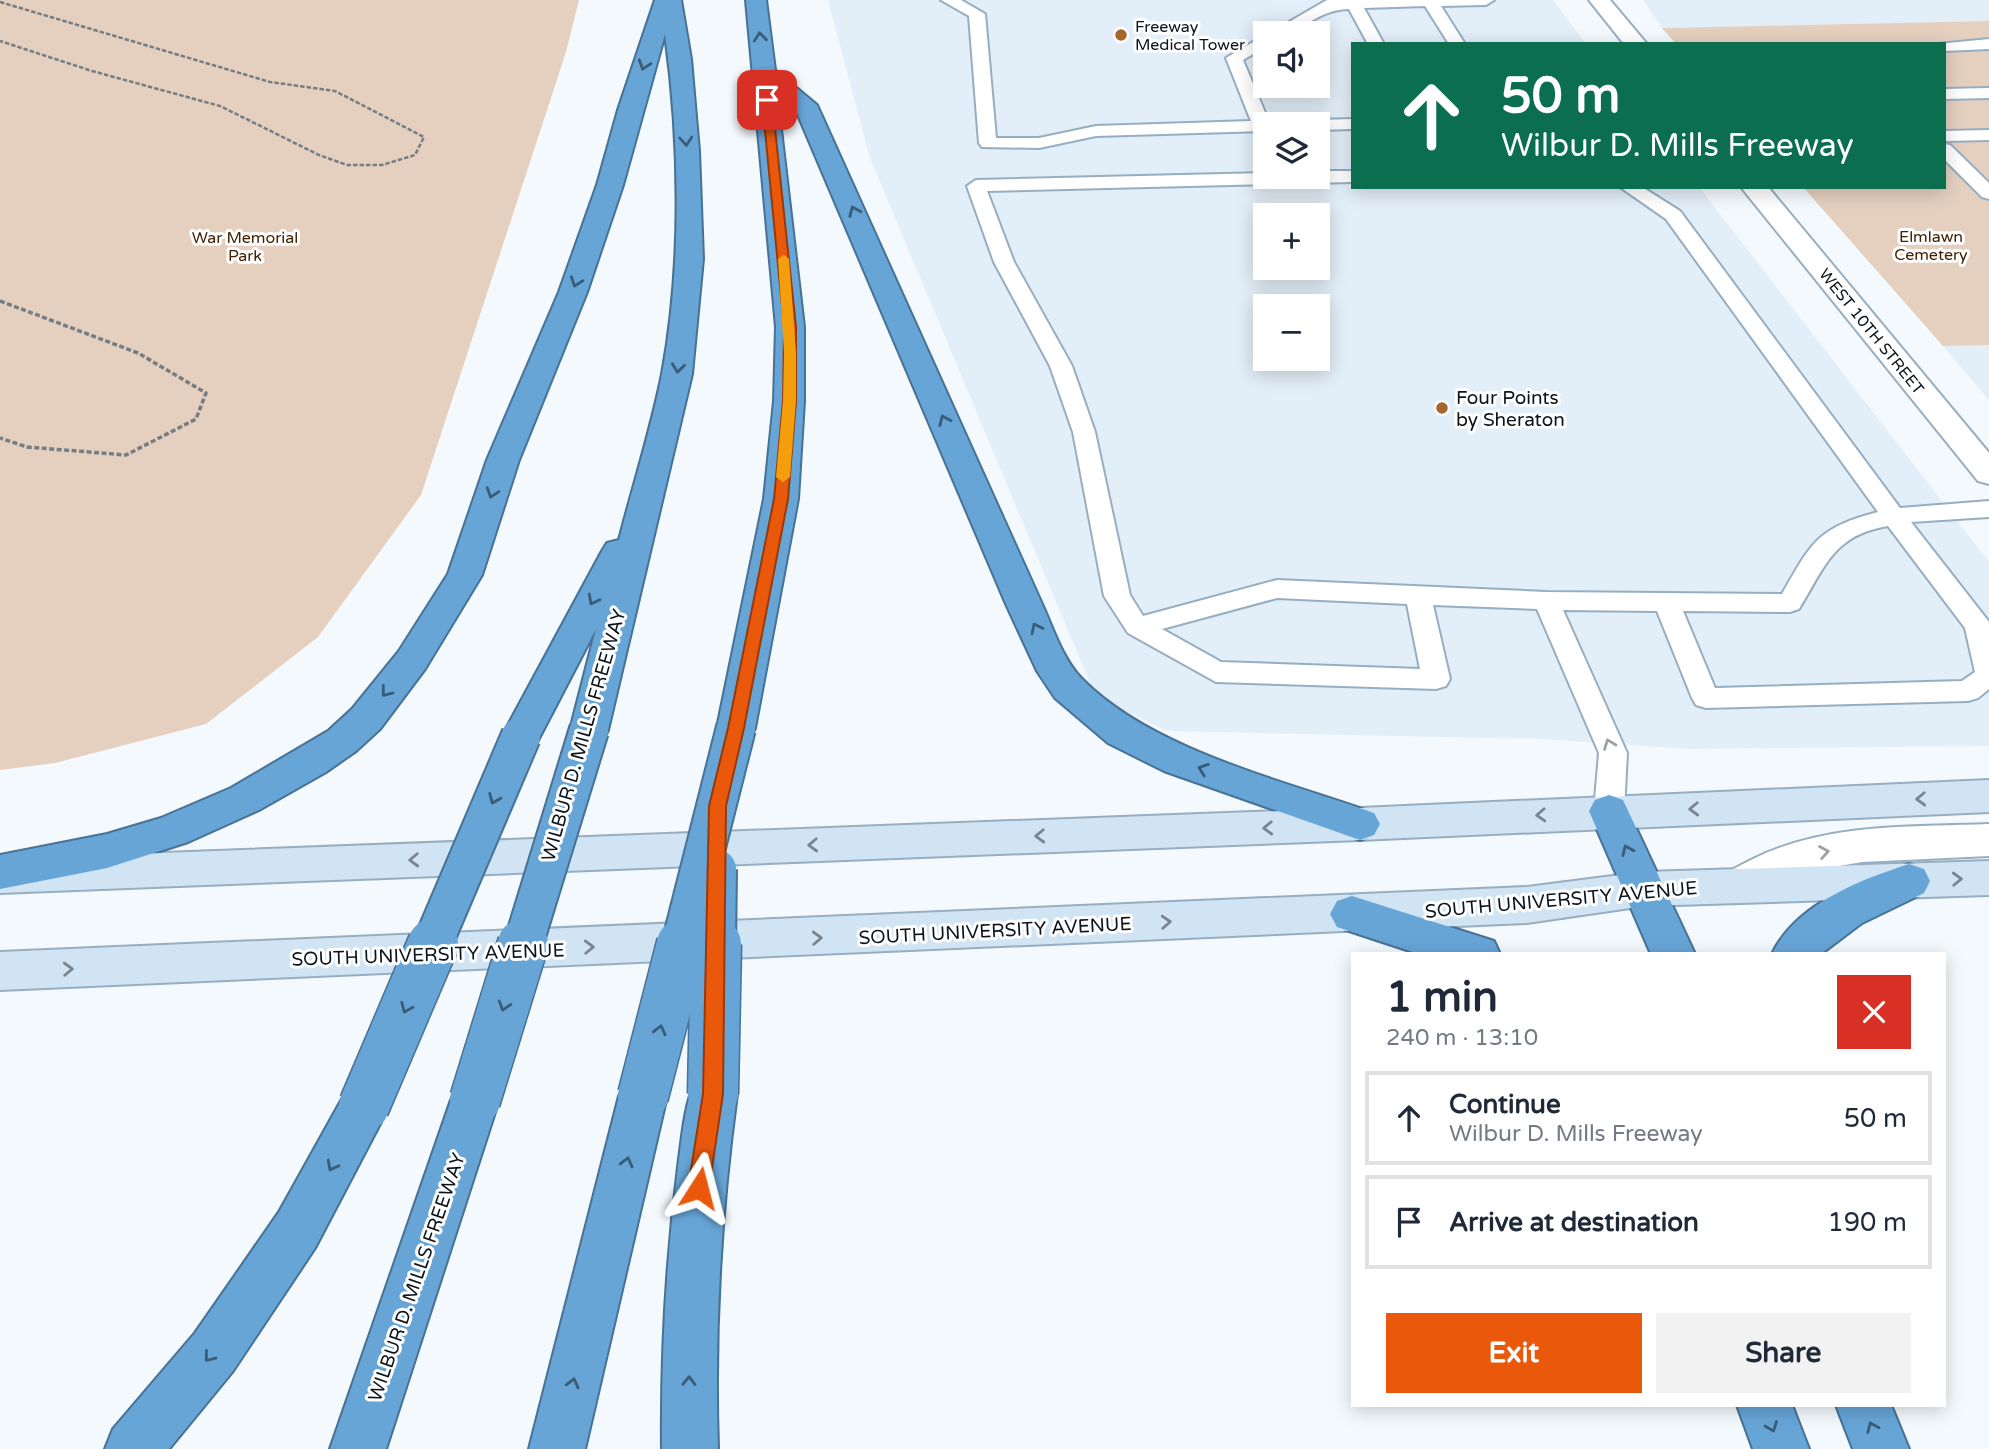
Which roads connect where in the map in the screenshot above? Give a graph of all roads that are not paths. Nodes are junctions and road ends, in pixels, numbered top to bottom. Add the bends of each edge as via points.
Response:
1 (665, 0) edge
2 (671, 0) edge
3 (756, 0) edge
4 (948, 0) edge
5 (1486, 0) edge
6 (1599, 0) edge
7 (1430, 1) edge
8 (1353, 2) edge
9 (1299, 21) edge
10 (1375, 42) edge
11 (1456, 42) edge
12 (1634, 42) edge
13 (1989, 44) edge
14 (1946, 46) edge
15 (1253, 47) edge
16 (764, 73) junction
17 (1989, 93) edge
18 (1946, 94) edge
19 (1258, 112) edge
20 (1351, 124) edge
21 (1330, 125) edge
22 (1253, 126) edge
23 (1989, 135) edge
24 (1946, 136) edge
25 (1946, 151) edge
26 (1351, 176) edge
27 (1632, 189) edge
28 (1756, 189) edge
29 (1989, 192) edge
30 (1989, 474) edge
31 (647, 497) junction
32 (1989, 509) edge
33 (1894, 517) junction
34 (1418, 594) junction
35 (1546, 601) junction
36 (1667, 602) junction
37 (1137, 627) junction
38 (1989, 796) edge
39 (718, 806) junction
40 (1609, 811) junction
41 (1360, 824) junction
42 (1989, 840) edge
43 (0, 874) edge
44 (1989, 878) edge
45 (1909, 881) junction
46 (1739, 886) junction
47 (1644, 889) junction
48 (1352, 914) junction
49 (1472, 952) edge
50 (1672, 952) edge
51 (1795, 952) edge
52 (0, 971) edge
53 (1765, 1407) edge
54 (1864, 1407) edge
55 (132, 1449) edge
56 (358, 1449) edge
57 (557, 1449) edge
58 (690, 1449) edge
59 (1781, 1449) edge
60 (1881, 1449) edge

1 -> 43 highway via 610,186 503,460 465,575 412,660 366,719 342,741 245,799 173,831
2 -> 31 highway, WILBUR D. MILLS FREEWAY via 687,150 689,259 677,374
16 -> 3 highway
4 - 22 lane via 977,14 988,143 1039,143 1096,131
5 - 7 lane
6 - 12 street
7 - 8 lane
7 - 11 lane
8 - 9 lane via 1327,5
8 - 10 lane
13 - 14 lane
15 - 19 lane via 1234,58
16 - 39 highway, bridge via 790,327 789,401 781,499
41 -> 16 highway via 1178,760 1122,733 1068,688 1024,604 805,104
17 - 18 lane
20 - 21 lane
23 - 24 lane
25 - 29 lane
26 - 37 lane via 976,186 1004,262 1060,366 1084,432 1118,596
27 - 33 lane via 1673,215
28 - 30 street, WEST 10TH STREET
31 -> 55 highway, bridge via 521,736 364,1105 297,1230 214,1352
31 -> 56 highway, WILBUR D. MILLS FREEWAY, bridge via 589,730 475,1100
32 - 33 lane
33 - 36 lane via 1864,522 1828,542 1790,603
33 - 36 lane via 1978,626 1989,674 1968,691 1706,698
34 - 35 lane
34 - 37 lane via 1277,589
34 - 37 lane via 1436,679 1216,672
35 - 36 lane
40 -> 35 lane via 1613,753
38 -> 40 main road
57 -> 39 highway, bridge
58 -> 39 highway, bridge via 688,1384 699,1188 713,1094
40 -> 41 main road
47 -> 40 highway
41 -> 43 main road
46 -> 42 street via 1797,857 1862,845
45 -> 44 main road, SOUTH UNIVERSITY AVENUE
45 - 46 main road, SOUTH UNIVERSITY AVENUE
45 - 51 highway via 1840,912
46 - 47 main road, SOUTH UNIVERSITY AVENUE
47 - 48 main road, SOUTH UNIVERSITY AVENUE via 1527,905
47 - 50 highway
48 - 49 highway
52 -> 48 main road, SOUTH UNIVERSITY AVENUE
53 -> 59 highway
60 -> 54 highway

